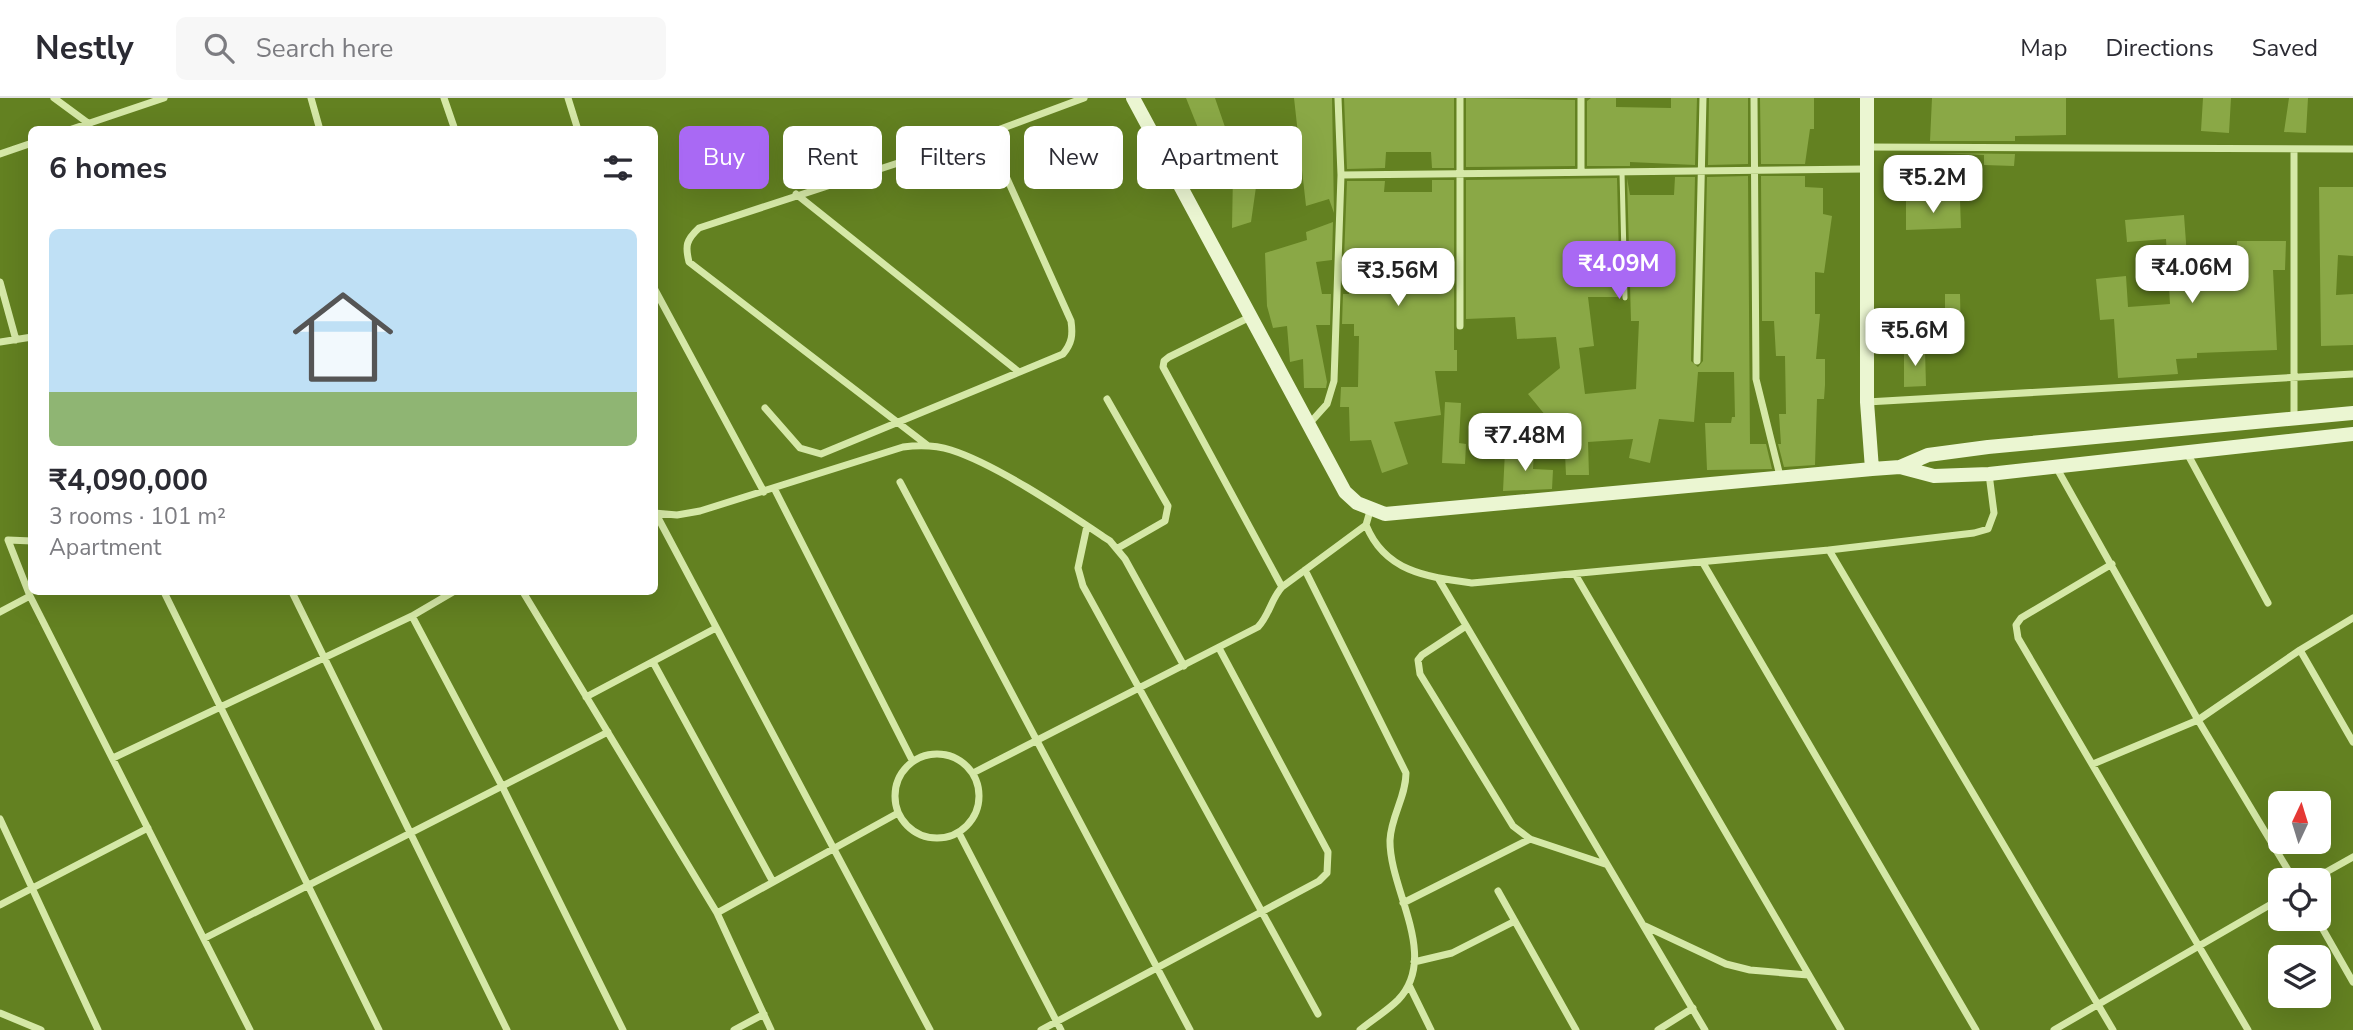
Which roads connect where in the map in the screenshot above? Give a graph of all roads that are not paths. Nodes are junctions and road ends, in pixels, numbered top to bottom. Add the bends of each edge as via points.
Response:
1 (54, 98) edge
2 (164, 98) edge
3 (311, 98) edge
4 (444, 98) edge
5 (568, 98) edge
6 (1084, 98) edge
7 (1133, 98) edge
8 (1338, 98) edge
9 (1460, 98) edge
10 (1581, 98) edge
11 (1703, 98) edge
12 (1754, 98) edge
13 (1867, 98) edge
14 (89, 126) edge
15 (319, 126) edge
16 (454, 126) edge
17 (577, 126) edge
18 (1009, 126) edge
19 (28, 144) edge
20 (1866, 147) junction
21 (2294, 149) junction
22 (2353, 149) edge
23 (0, 154) edge
24 (896, 163) edge
25 (1866, 169) junction
26 (1702, 170) junction
27 (1754, 170) junction
28 (1581, 172) junction
29 (1622, 172) junction
30 (1460, 173) junction
31 (1341, 175) junction
32 (1010, 185) edge
33 (796, 194) junction
34 (0, 282) edge
35 (658, 295) edge
36 (1625, 298) dead end
37 (1251, 317) junction
38 (1460, 326) dead end
39 (28, 338) edge
40 (16, 340) junction
41 (0, 342) edge
42 (1697, 361) dead end
43 (1019, 372) junction
44 (2353, 374) edge
45 (2293, 380) junction
46 (1107, 399) dead end
47 (1867, 402) junction
48 (765, 408) dead end
49 (2353, 413) edge
50 (2294, 419) junction
51 (897, 422) junction
52 (1309, 424) junction
53 (2353, 434) edge
54 (927, 445) junction
55 (2185, 451) junction
56 (2055, 464) junction
57 (1900, 467) junction
58 (1872, 469) junction
59 (1989, 474) junction
60 (1780, 476) junction
61 (900, 482) dead end
62 (774, 488) junction
63 (764, 492) junction
64 (658, 513) edge
65 (1368, 518) junction
66 (658, 519) edge
67 (1087, 526) junction
68 (4, 540) edge
69 (28, 541) edge
70 (1118, 548) junction
71 (1829, 550) junction
72 (1703, 563) junction
73 (2112, 564) junction
74 (1305, 570) junction
75 (1575, 574) junction
76 (1438, 578) junction
77 (1282, 587) junction
78 (28, 592) edge
79 (165, 595) edge
80 (293, 595) edge
81 (448, 595) edge
82 (525, 595) edge
83 (30, 596) joint
84 (2268, 603) dead end
85 (0, 612) edge
86 (412, 616) junction
87 (2353, 618) edge
88 (1466, 626) junction
89 (716, 628) junction
90 (1219, 648) junction
91 (2300, 650) junction
92 (324, 658) junction
93 (653, 662) junction
94 (1184, 666) junction
95 (1138, 688) junction
96 (586, 697) junction
97 (220, 707) junction
98 (2198, 720) junction
99 (608, 732) junction
100 (1038, 739) junction
101 (2353, 743) edge
102 (113, 758) junction
103 (912, 760) junction
104 (2093, 764) junction
105 (973, 773) junction
106 (502, 786) junction
107 (898, 813) junction
108 (0, 819) edge
109 (148, 828) junction
110 (410, 833) junction
111 (959, 833) junction
112 (1531, 839) junction
113 (834, 849) junction
114 (2353, 857) edge
115 (1606, 864) junction
116 (2287, 868) edge
117 (2331, 869) edge
118 (773, 882) junction
119 (308, 885) junction
120 (33, 887) junction
121 (1498, 891) dead end
122 (1403, 903) junction
123 (0, 905) edge
124 (2268, 906) edge
125 (1261, 910) junction
126 (717, 913) junction
127 (1515, 921) junction
128 (1644, 926) junction
129 (2324, 931) edge
130 (205, 938) junction
131 (2199, 947) junction
132 (1414, 962) junction
133 (1159, 966) junction
134 (1808, 975) junction
135 (2353, 982) edge
136 (1409, 985) junction
137 (2098, 1005) junction
138 (1693, 1008) junction
139 (0, 1013) edge
140 (764, 1014) junction
141 (1318, 1014) dead end
142 (1056, 1021) junction
143 (41, 1030) edge
144 (98, 1030) edge
145 (250, 1030) edge
146 (379, 1030) edge
147 (507, 1030) edge
148 (623, 1030) edge
149 (734, 1030) edge
150 (771, 1030) edge
151 (929, 1030) edge
152 (1041, 1030) edge
153 (1061, 1030) edge
154 (1190, 1030) edge
155 (1360, 1030) edge
156 (1431, 1030) edge
157 (1576, 1030) edge
158 (1658, 1030) edge
159 (1705, 1030) edge
160 (1841, 1030) edge
161 (1976, 1030) edge
162 (2054, 1030) edge
163 (2113, 1030) edge
164 (2248, 1030) edge

1 - 14 street
2 - 14 street
3 - 15 street
4 - 16 street
5 - 17 street
6 - 18 street
7 - 37 main road
8 - 31 street
9 - 30 street
10 - 28 street
11 - 26 street
12 - 27 street
13 - 20 main road
19 - 23 street
20 - 21 street
20 - 25 main road
21 - 22 street
21 - 45 street
24 - 33 street
25 - 27 street
25 - 47 main road
26 - 27 street
26 - 29 street
26 - 42 street
27 - 60 street via 1756,379
28 - 29 street
28 - 30 street
29 - 36 lane
30 - 31 street
30 - 38 street
31 - 52 street via 1334,381 1327,404
32 - 43 street via 1071,321 1073,335 1063,354
33 - 43 street
33 - 51 street via 699,228 688,238 689,262
34 - 40 street
35 - 63 street
37 - 52 main road
37 - 77 street via 1169,357 1163,367
39 - 40 street
40 - 41 street
43 - 51 street
44 - 45 street
45 - 47 street
45 - 50 street
46 - 70 street via 1168,506 1165,521
47 - 58 main road
48 - 51 street via 800,447 821,454
49 - 50 main road
50 - 57 main road via 1988,447 1928,455
51 - 54 street
52 - 65 main road via 1345,492
53 - 55 main road
54 - 62 street via 903,447
54 - 67 street via 975,459
55 - 56 main road
55 - 84 street
56 - 59 main road
56 - 73 street
57 - 58 main road
57 - 59 main road via 1934,476
58 - 60 main road
59 - 71 street via 1994,513 1987,529
60 - 65 main road
61 - 100 street
62 - 63 street
62 - 103 street
63 - 64 street via 700,511
65 - 74 street
65 - 76 street via 1384,557
66 - 89 street
67 - 70 street
67 - 95 street via 1078,568 1083,586
68 - 69 street
68 - 78 street
70 - 94 street
71 - 72 street
71 - 137 street
72 - 75 street
72 - 161 street
73 - 98 street
73 - 104 street via 2021,618 2016,631
74 - 77 street
74 - 122 street via 1406,773 1390,839
75 - 76 street via 1472,583
75 - 134 street
76 - 88 street
77 - 90 street via 1258,627
79 - 97 street
80 - 92 street
81 - 86 street
82 - 96 street
83 - 85 street
83 - 102 street
86 - 92 street
86 - 106 street
87 - 91 street
88 - 112 street via 1422,655 1418,668 1513,827
88 - 115 street
89 - 93 street
89 - 113 street
90 - 94 street
90 - 125 street via 1328,852 1327,873 1319,881
91 - 98 street
91 - 101 street
92 - 97 street
92 - 110 street
93 - 96 street
93 - 118 street
94 - 95 street
95 - 100 street
95 - 125 street
96 - 99 street
97 - 102 street
97 - 119 street
98 - 104 street
98 - 116 street
99 - 106 street
99 - 126 street
100 - 105 street
100 - 133 street
102 - 109 street
103 - 105 street via 938,753 951,756
103 - 107 street via 896,785
104 - 131 street
105 - 111 street via 980,799 977,813
106 - 110 street
106 - 148 street
107 - 111 street via 906,825 931,838
107 - 113 street
108 - 120 street
109 - 120 street
109 - 130 street
110 - 119 street
110 - 147 street
111 - 142 street
112 - 115 street
112 - 122 street
113 - 118 street
113 - 151 street
114 - 117 street
115 - 128 street
118 - 126 street
119 - 130 street
119 - 146 street
120 - 123 street
120 - 144 street
121 - 127 street
122 - 132 street
124 - 131 street
125 - 133 street
125 - 141 street
126 - 140 street
127 - 132 street via 1452,953
127 - 157 street
128 - 134 street via 1726,964
128 - 138 street
129 - 135 street
130 - 145 street
131 - 137 street
131 - 164 street
132 - 136 street
133 - 142 street
133 - 154 street
134 - 160 street
136 - 155 street via 1398,1000
136 - 156 street
137 - 162 street
137 - 163 street
138 - 158 street
138 - 159 street
139 - 143 street
140 - 149 street
140 - 150 street
142 - 152 street
142 - 153 street

